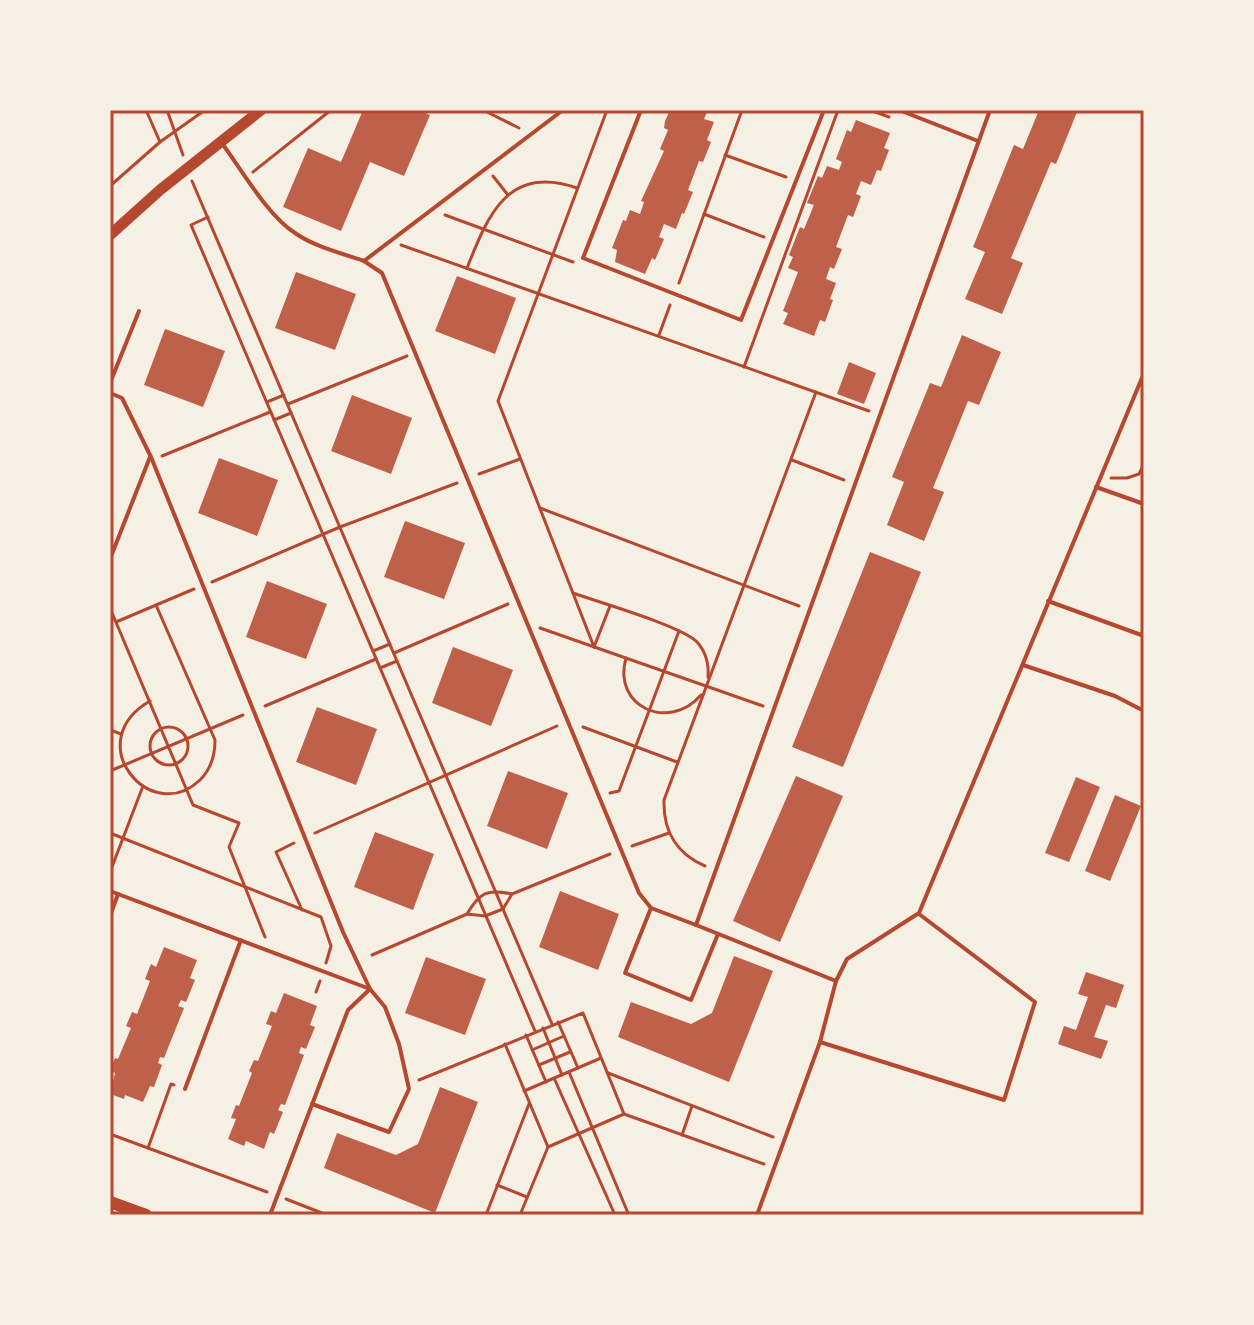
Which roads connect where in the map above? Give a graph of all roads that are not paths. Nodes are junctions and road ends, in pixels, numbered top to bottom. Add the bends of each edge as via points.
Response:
1 (261, 110) edge
2 (563, 110) edge
3 (641, 110) edge
4 (824, 110) edge
5 (899, 110) edge
6 (990, 110) edge
7 (979, 141) junction
8 (221, 142) junction
9 (110, 235) edge
10 (364, 261) junction
11 (139, 311) dead end
12 (1144, 373) edge
13 (110, 383) edge
14 (110, 393) edge
15 (151, 457) junction
16 (1096, 487) junction
17 (1144, 504) edge
18 (110, 559) edge
19 (1048, 601) junction
20 (1144, 636) edge
21 (1022, 664) junction
22 (1144, 711) edge
23 (110, 891) edge
24 (118, 894) junction
25 (651, 908) junction
26 (919, 913) junction
27 (110, 916) edge
28 (696, 925) junction
29 (718, 934) junction
30 (241, 940) junction
31 (836, 981) junction
32 (370, 989) junction
33 (820, 1042) junction
34 (185, 1089) road end
35 (312, 1104) junction
36 (110, 1202) edge
37 (146, 1215) edge
38 (270, 1215) edge
39 (757, 1215) edge

1 - 8 street
2 - 10 lane
3 - 4 lane via 583,258 741,320
5 - 7 lane
6 - 7 lane
7 - 28 lane
8 - 9 street
8 - 10 lane via 292,232
10 - 25 lane via 382,273 639,893
11 - 13 lane
12 - 16 lane
14 - 15 lane via 122,398
15 - 18 lane
15 - 32 lane
16 - 17 lane
16 - 19 lane
19 - 20 lane
19 - 21 lane
21 - 22 lane
21 - 26 lane
23 - 24 lane
24 - 27 lane
24 - 30 lane
25 - 28 lane
25 - 29 lane via 625,973 691,1000
26 - 31 lane via 847,959
26 - 33 lane via 1035,1002 1004,1100
28 - 29 lane
29 - 31 lane
30 - 32 lane
30 - 34 lane
31 - 33 lane
32 - 35 lane via 348,1010
32 - 35 lane via 385,1007 409,1089 389,1132
33 - 39 lane
35 - 38 lane
36 - 37 main road

